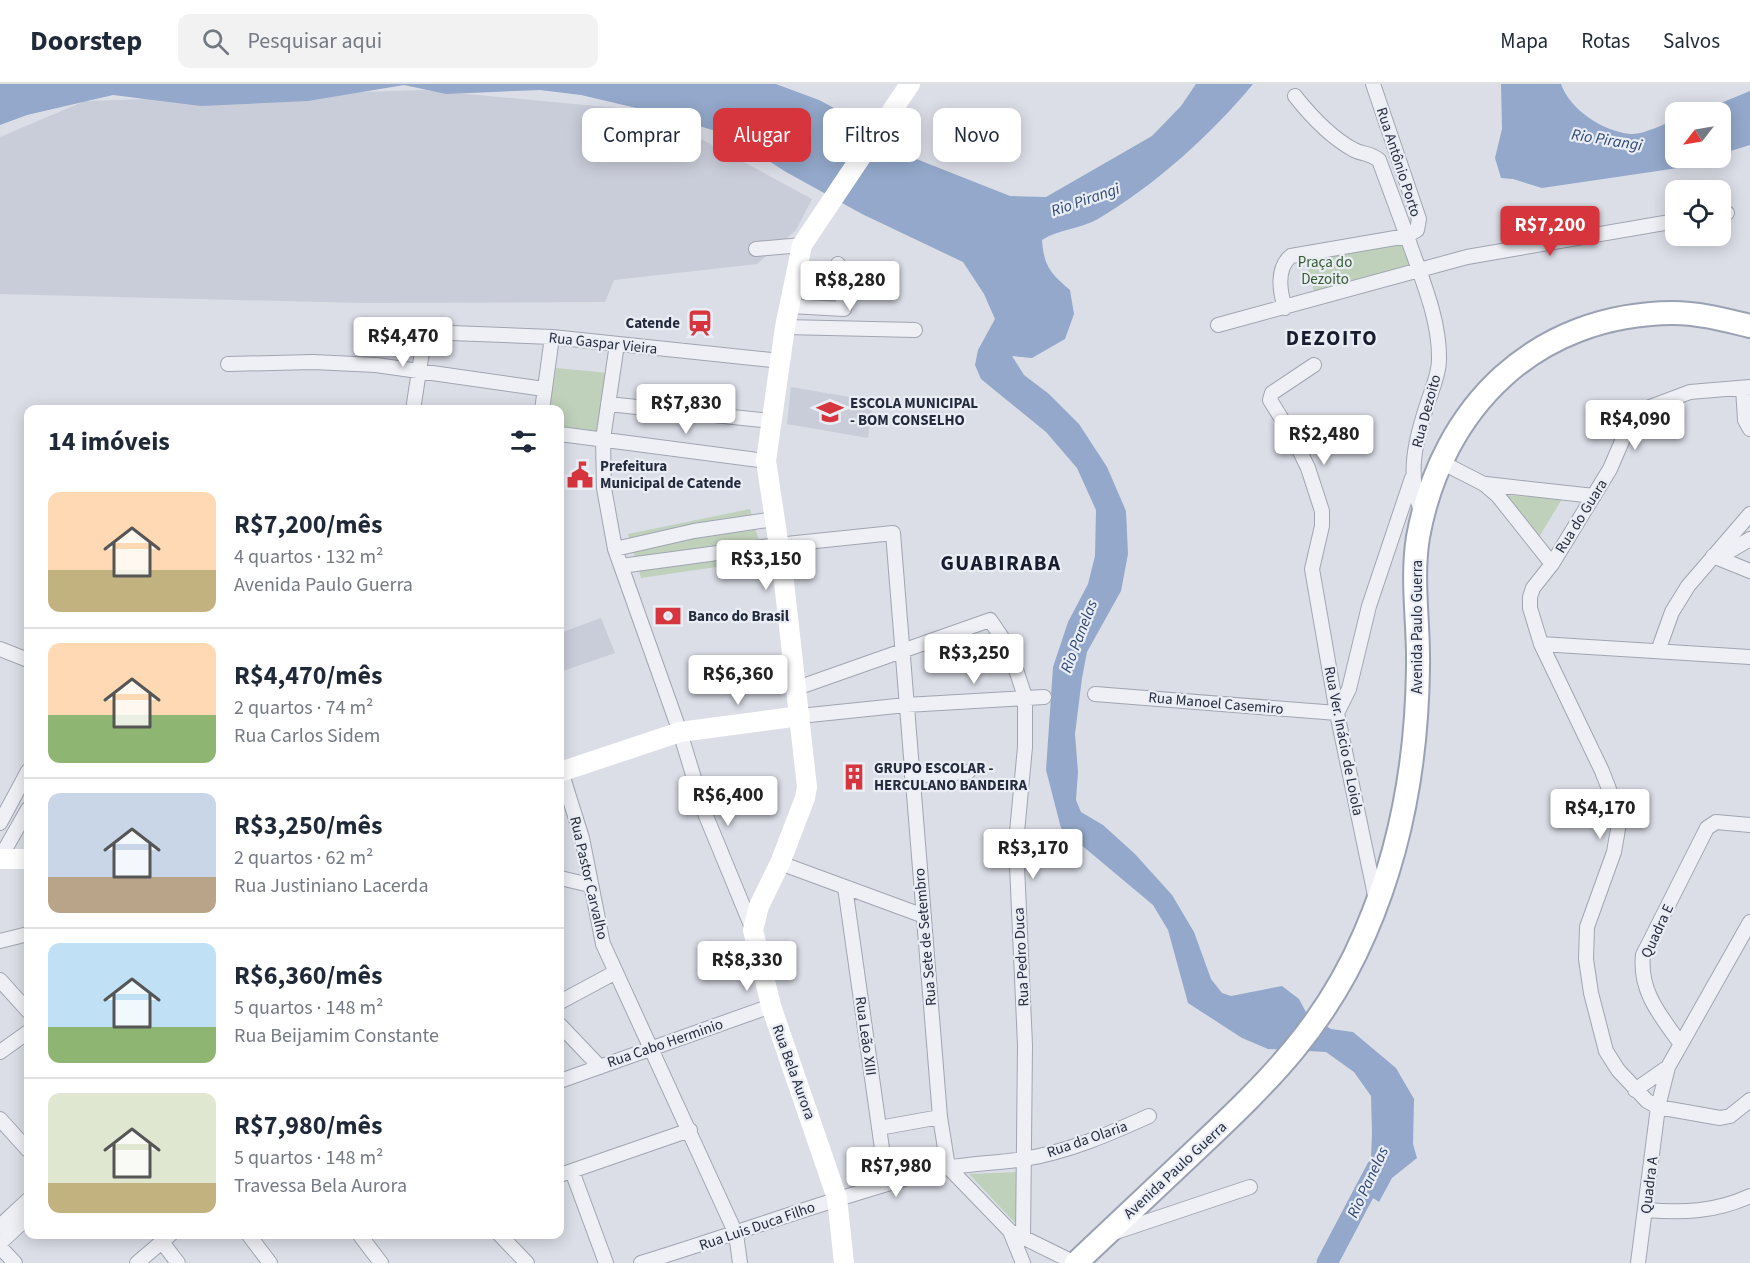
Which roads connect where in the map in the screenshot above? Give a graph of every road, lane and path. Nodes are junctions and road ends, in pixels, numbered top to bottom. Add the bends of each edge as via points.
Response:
1 (910, 84) edge
2 (1373, 84) edge
3 (1295, 96) dead end
4 (1665, 223) edge
5 (1407, 236) junction
6 (802, 245) junction
7 (756, 249) dead end
8 (838, 264) dead end
9 (1419, 270) junction
10 (790, 306) junction
11 (1285, 308) junction
12 (1218, 325) dead end
13 (1750, 326) edge
14 (785, 327) junction
15 (915, 330) dead end
16 (552, 337) junction
17 (617, 344) junction
18 (781, 361) junction
19 (228, 364) dead end
20 (1314, 365) dead end
21 (419, 371) junction
22 (544, 389) junction
23 (1747, 394) edge
24 (608, 404) junction
25 (414, 405) edge
26 (542, 405) edge
27 (772, 422) junction
28 (1750, 429) edge
29 (564, 434) edge
30 (603, 439) junction
31 (766, 461) junction
32 (1441, 462) junction
33 (1413, 475) junction
34 (1484, 484) junction
35 (1594, 496) junction
36 (1750, 514) edge
37 (1424, 517) junction
38 (774, 519) junction
39 (1750, 539) edge
40 (614, 543) junction
41 (777, 545) junction
42 (1716, 557) junction
43 (1552, 564) junction
44 (621, 566) junction
45 (1750, 571) edge
46 (1541, 644) junction
47 (1658, 651) junction
48 (901, 652) junction
49 (3, 653) edge
50 (1750, 657) edge
51 (24, 659) edge
52 (797, 688) junction
53 (1095, 694) dead end
54 (1025, 697) junction
55 (1044, 697) dead end
56 (906, 705) junction
57 (1337, 713) junction
58 (800, 716) junction
59 (680, 732) junction
60 (564, 769) edge
61 (968, 772) dead end
62 (912, 776) junction
63 (24, 778) edge
64 (564, 782) edge
65 (24, 816) edge
66 (0, 823) edge
67 (1750, 825) edge
68 (0, 859) edge
69 (24, 859) edge
70 (780, 863) junction
71 (564, 879) edge
72 (590, 885) junction
73 (845, 888) junction
74 (1377, 902) junction
75 (924, 916) junction
76 (1750, 922) edge
77 (753, 930) junction
78 (24, 935) edge
79 (0, 941) edge
80 (614, 972) junction
81 (0, 980) edge
82 (564, 1000) edge
83 (771, 1006) junction
84 (24, 1007) edge
85 (564, 1029) edge
86 (24, 1035) edge
87 (1680, 1042) junction
88 (651, 1048) junction
89 (0, 1052) edge
90 (600, 1067) junction
91 (1668, 1068) junction
92 (564, 1080) edge
93 (1635, 1090) junction
94 (1750, 1100) edge
95 (1658, 1107) junction
96 (1149, 1116) dead end
97 (940, 1117) junction
98 (0, 1119) edge
99 (879, 1128) junction
100 (690, 1130) junction
101 (24, 1146) edge
102 (1025, 1159) junction
103 (948, 1167) junction
104 (566, 1173) edge
105 (887, 1184) junction
106 (1250, 1187) dead end
107 (1750, 1196) edge
108 (837, 1198) junction
109 (24, 1204) edge
110 (1646, 1210) junction
111 (24, 1221) edge
112 (0, 1226) edge
113 (1010, 1231) junction
114 (736, 1234) junction
115 (1106, 1235) junction
116 (165, 1239) edge
117 (166, 1239) edge
118 (253, 1239) edge
119 (363, 1239) edge
120 (504, 1239) edge
121 (1023, 1239) junction
122 (0, 1245) edge
123 (15, 1263) edge
124 (137, 1263) edge
125 (178, 1263) edge
126 (270, 1263) edge
127 (381, 1263) edge
128 (527, 1263) edge
129 (606, 1263) edge
130 (641, 1263) edge
131 (740, 1263) edge
132 (844, 1263) edge
133 (1023, 1263) edge
134 (1076, 1263) edge
135 (1638, 1263) edge

1 - 6 street
2 - 5 street, Rua Antônio Porto via 1419,219 1417,230
3 - 5 street via 1347,145 1369,152 1378,160
4 - 9 street via 1510,248
5 - 9 street, Rua Antônio Porto
5 - 11 street via 1291,256 1280,276
6 - 7 street
6 - 10 street
8 - 10 street via 844,309
9 - 11 street
9 - 33 street, Rua Dezoito via 1433,316 1439,362 1416,441
10 - 14 street
11 - 12 street
13 - 32 main road, Avenida Paulo Guerra via 1673,313 1602,323 1571,334 1510,369 1478,400
14 - 15 street
14 - 18 street
16 - 17 street, Rua Gaspar Vieira
16 - 21 street, Rua Gaspar Vieira via 425,332
16 - 22 street
17 - 18 street, Rua Gaspar Vieira
17 - 24 street
18 - 27 street
19 - 21 street via 313,362
20 - 57 street, Rua Ver. Inácio de Loiola via 1272,393 1270,400 1294,439 1320,500 1323,518 1312,568
21 - 22 street
21 - 25 street
22 - 26 street
23 - 28 street via 1744,420
23 - 35 street, Rua do Guara via 1712,388 1642,410 1627,426
24 - 27 street
24 - 30 street
27 - 31 street
29 - 30 street
30 - 31 street
30 - 40 street via 604,488
31 - 38 street
32 - 34 street
32 - 37 main road, Avenida Paulo Guerra
33 - 37 street, Rua Dezoito via 1414,492
33 - 57 street via 1369,606 1349,689
34 - 35 street
34 - 43 street via 1508,507
35 - 43 street, Rua do Guara
36 - 42 street
37 - 74 main road, Avenida Paulo Guerra via 1415,572 1418,708 1412,773
38 - 40 street
38 - 41 street
39 - 42 street
40 - 44 street
41 - 44 street
41 - 48 street, Rua Sete de Setembro via 893,532
41 - 52 street
42 - 45 street
42 - 47 street via 1688,586 1672,612
43 - 46 street, Rua do Guara via 1530,597
44 - 59 street
46 - 47 street
46 - 93 street, Rua do Guara via 1617,810 1614,852 1587,927 1586,959 1606,1051
47 - 50 street
48 - 52 street
48 - 54 street, Rua Pedro Duca via 990,620 1009,648
48 - 56 street, Rua Sete de Setembro
49 - 51 street
52 - 58 street
53 - 57 street, Rua Manoel Casemiro
54 - 55 street
54 - 56 street
54 - 102 street, Rua Pedro Duca via 1025,747 1016,843 1025,1045
56 - 58 street
56 - 62 street, Rua Sete de Setembro
57 - 74 street, Rua Ver. Inácio de Loiola
58 - 59 street
58 - 70 street via 805,798
59 - 60 street
59 - 77 street via 704,811
61 - 62 street
62 - 75 street, Rua Sete de Setembro
63 - 66 street
64 - 72 street, Rua Pastor Carvalho via 582,838
65 - 68 street
67 - 87 street, Quadra E via 1716,822 1702,834 1643,955 1641,970 1648,995
68 - 69 street
70 - 73 street
70 - 77 street via 765,891
71 - 72 street
72 - 80 street, Rua Pastor Carvalho via 597,923
73 - 75 street
73 - 99 street, Rua Leão XIII
74 - 115 main road, Avenida Paulo Guerra via 1327,1006 1274,1076
75 - 97 street, Rua Sete de Setembro
76 - 87 street, Quadra A
77 - 83 street, Rua Bela Aurora
78 - 79 street
80 - 82 street
80 - 88 street, Rua Pastor Carvalho
81 - 84 street
83 - 88 street, Rua Cabo Herminio
83 - 108 street, Rua Bela Aurora
85 - 90 street
86 - 89 street
87 - 91 street, Quadra A
88 - 90 street, Rua Cabo Herminio
88 - 100 street, Rua Pastor Carvalho
90 - 92 street, Rua Cabo Herminio
91 - 93 street
91 - 95 street, Quadra A
93 - 95 street, Rua do Guara
94 - 95 street via 1730,1116 1720,1118
95 - 110 street, Quadra A
96 - 102 street, Rua da Olaria via 1098,1138
97 - 99 street
97 - 103 street, Rua Sete de Setembro
98 - 101 street
99 - 105 street, Rua Leão XIII
100 - 104 street
100 - 114 street, Rua Pastor Carvalho
102 - 103 street, Rua da Olaria
102 - 121 street, Rua Pedro Duca
103 - 105 street, Rua Luis Duca Filho
103 - 113 street
104 - 129 street
105 - 108 street, Rua Luis Duca Filho
106 - 115 street
107 - 110 street via 1687,1213
108 - 114 street, Rua Luis Duca Filho
108 - 132 street, Rua Bela Aurora
109 - 112 street
110 - 135 street, Quadra A
111 - 122 street
113 - 121 street
113 - 133 street
114 - 130 street, Rua Luis Duca Filho
114 - 131 street, Rua Pastor Carvalho
115 - 134 main road, Avenida Paulo Guerra
116 - 124 street
117 - 125 street
118 - 126 street
119 - 127 street
120 - 128 street
121 - 134 street
122 - 123 street

